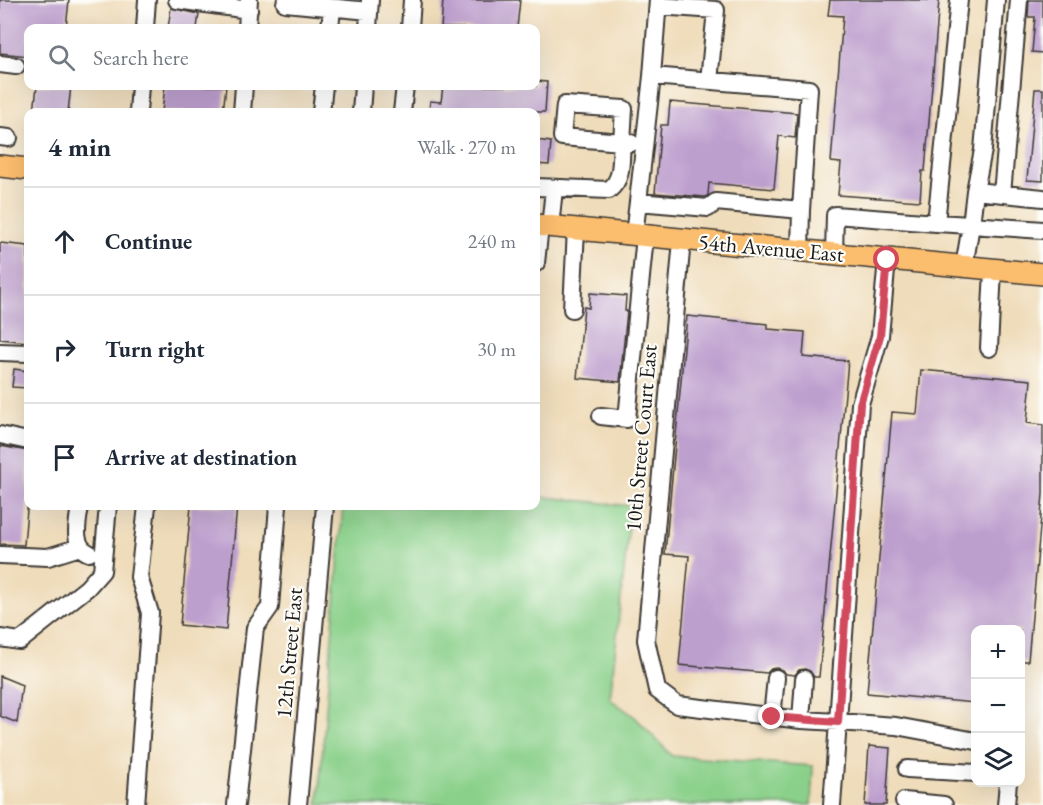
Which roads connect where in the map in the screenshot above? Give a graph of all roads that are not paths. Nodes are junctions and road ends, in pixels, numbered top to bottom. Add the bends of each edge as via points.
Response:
1 (147, 0) edge
2 (177, 0) edge
3 (412, 0) edge
4 (959, 0) edge
5 (996, 0) edge
6 (1019, 0) edge
7 (285, 3) dead end
8 (658, 3) edge
9 (249, 5) edge
10 (370, 5) edge
11 (332, 8) junction
12 (145, 24) edge
13 (248, 24) edge
14 (330, 24) edge
15 (368, 24) edge
16 (410, 24) edge
17 (652, 76) junction
18 (709, 81) junction
19 (140, 90) edge
20 (244, 90) edge
21 (324, 90) edge
22 (363, 90) edge
23 (405, 90) edge
24 (138, 108) edge
25 (242, 108) edge
26 (321, 108) edge
27 (361, 108) edge
28 (402, 108) edge
29 (644, 144) junction
30 (0, 166) edge
31 (24, 169) edge
32 (540, 187) edge
33 (554, 189) junction
34 (975, 191) junction
35 (1002, 194) junction
36 (1043, 198) edge
37 (638, 202) junction
38 (801, 210) junction
39 (936, 223) junction
40 (971, 225) junction
41 (542, 226) edge
42 (576, 229) junction
43 (1043, 230) edge
44 (639, 236) junction
45 (682, 240) junction
46 (800, 251) junction
47 (834, 254) junction
48 (887, 260) junction
49 (964, 267) junction
50 (993, 270) junction
51 (1043, 274) edge
52 (572, 309) dead end
53 (989, 348) dead end
54 (0, 352) edge
55 (24, 353) edge
56 (601, 416) dead end
57 (0, 435) edge
58 (24, 440) edge
59 (80, 510) edge
60 (108, 510) edge
61 (147, 510) edge
62 (278, 510) edge
63 (325, 510) edge
64 (80, 547) junction
65 (0, 555) edge
66 (103, 558) junction
67 (0, 638) edge
68 (776, 678) dead end
69 (804, 679) dead end
70 (772, 717) junction
71 (801, 720) junction
72 (838, 722) junction
73 (971, 740) edge
74 (907, 769) dead end
75 (971, 773) edge
76 (1008, 787) edge
77 (904, 801) dead end
78 (136, 805) edge
79 (236, 805) edge
80 (298, 805) edge
81 (832, 805) edge
82 (944, 805) edge
83 (1006, 805) edge

1 - 12 street
2 - 9 street
3 - 16 street
4 - 39 street
5 - 34 street via 983,150
6 - 35 street
7 - 11 street
8 - 17 street
8 - 18 street via 716,10
9 - 13 street
10 - 11 street
10 - 15 street
11 - 14 street
17 - 18 street
17 - 29 street
18 - 38 street via 809,89
19 - 24 street
20 - 25 street
21 - 26 street
22 - 27 street
23 - 28 street
29 - 33 street via 622,142 619,178 609,190
29 - 37 street
30 - 31 main road
32 - 33 street
33 - 41 street
34 - 35 street
34 - 40 street
35 - 36 street
37 - 38 street via 708,208 716,202
37 - 44 street
38 - 46 street
39 - 40 street
39 - 47 street via 835,215
40 - 43 street
40 - 49 street
41 - 42 main road, 54th Avenue East
42 - 44 main road, 54th Avenue East
42 - 52 street
44 - 45 main road, 54th Avenue East
44 - 56 street via 627,419
45 - 46 main road, 54th Avenue East
45 - 70 street, 10th Street Court East via 646,640 657,690 677,705
46 - 47 main road, 54th Avenue East
47 - 48 main road, 54th Avenue East
48 - 49 main road, 54th Avenue East
48 - 72 street via 880,336 860,404
49 - 50 main road, 54th Avenue East
50 - 51 main road, 54th Avenue East
50 - 53 street
54 - 55 street
57 - 58 street
59 - 64 street
60 - 66 street
61 - 78 street via 139,577 150,613
62 - 79 street via 270,607 255,628
63 - 80 street, 12th Street East
64 - 65 street via 48,557
64 - 66 street
66 - 67 street via 102,571 87,588 20,641
68 - 70 street
69 - 71 street
70 - 71 street, 10th Street Court East
71 - 72 street, 10th Street Court East
72 - 73 street, 10th Street Court East via 896,726
72 - 81 street
74 - 75 street
76 - 83 street
77 - 82 street

